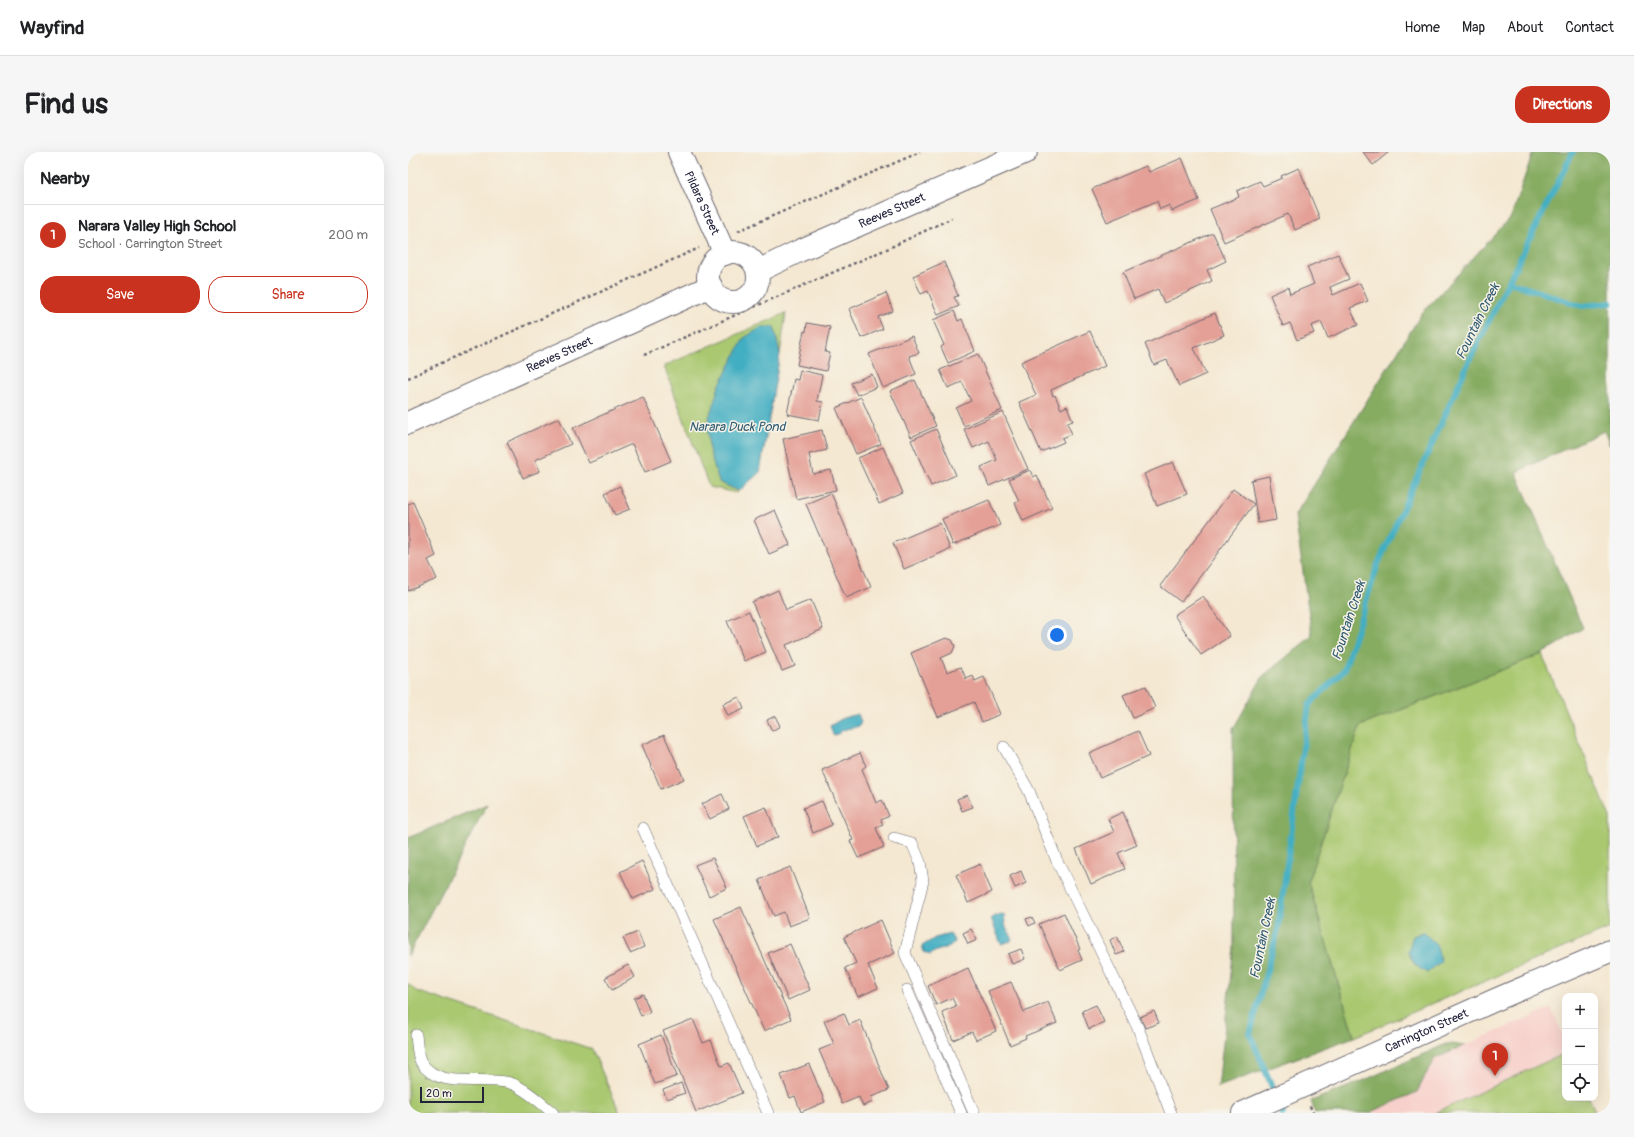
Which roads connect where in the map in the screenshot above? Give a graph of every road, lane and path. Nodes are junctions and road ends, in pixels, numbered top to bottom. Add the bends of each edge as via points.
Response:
1 (679, 152) edge
2 (920, 152) edge
3 (1026, 152) edge
4 (952, 218) dead end
5 (721, 247) junction
6 (758, 271) junction
7 (711, 286) junction
8 (644, 355) dead end
9 (408, 378) edge
10 (408, 423) edge
11 (1004, 747) dead end
12 (643, 828) dead end
13 (894, 838) dead end
14 (1610, 951) edge
15 (907, 990) dead end
16 (416, 1034) dead end
17 (1251, 1109) edge
18 (553, 1113) edge
19 (768, 1113) edge
20 (961, 1113) edge
21 (974, 1113) edge
22 (1171, 1113) edge

1 - 5 street, Pildara Street
2 - 5 path
3 - 6 street, Reeves Street
4 - 8 path
5 - 6 street via 749,257
5 - 7 street via 718,258 709,271
5 - 9 path
6 - 7 street via 754,290 745,299 737,302 721,298
7 - 10 street, Reeves Street
11 - 22 lane via 1029,791 1057,861 1138,1028
12 - 19 lane
13 - 21 lane via 912,843 920,862 923,881 905,953
14 - 17 street, Carrington Street
15 - 20 lane
16 - 18 lane via 420,1061 431,1074 446,1080 477,1079 510,1083 534,1096

